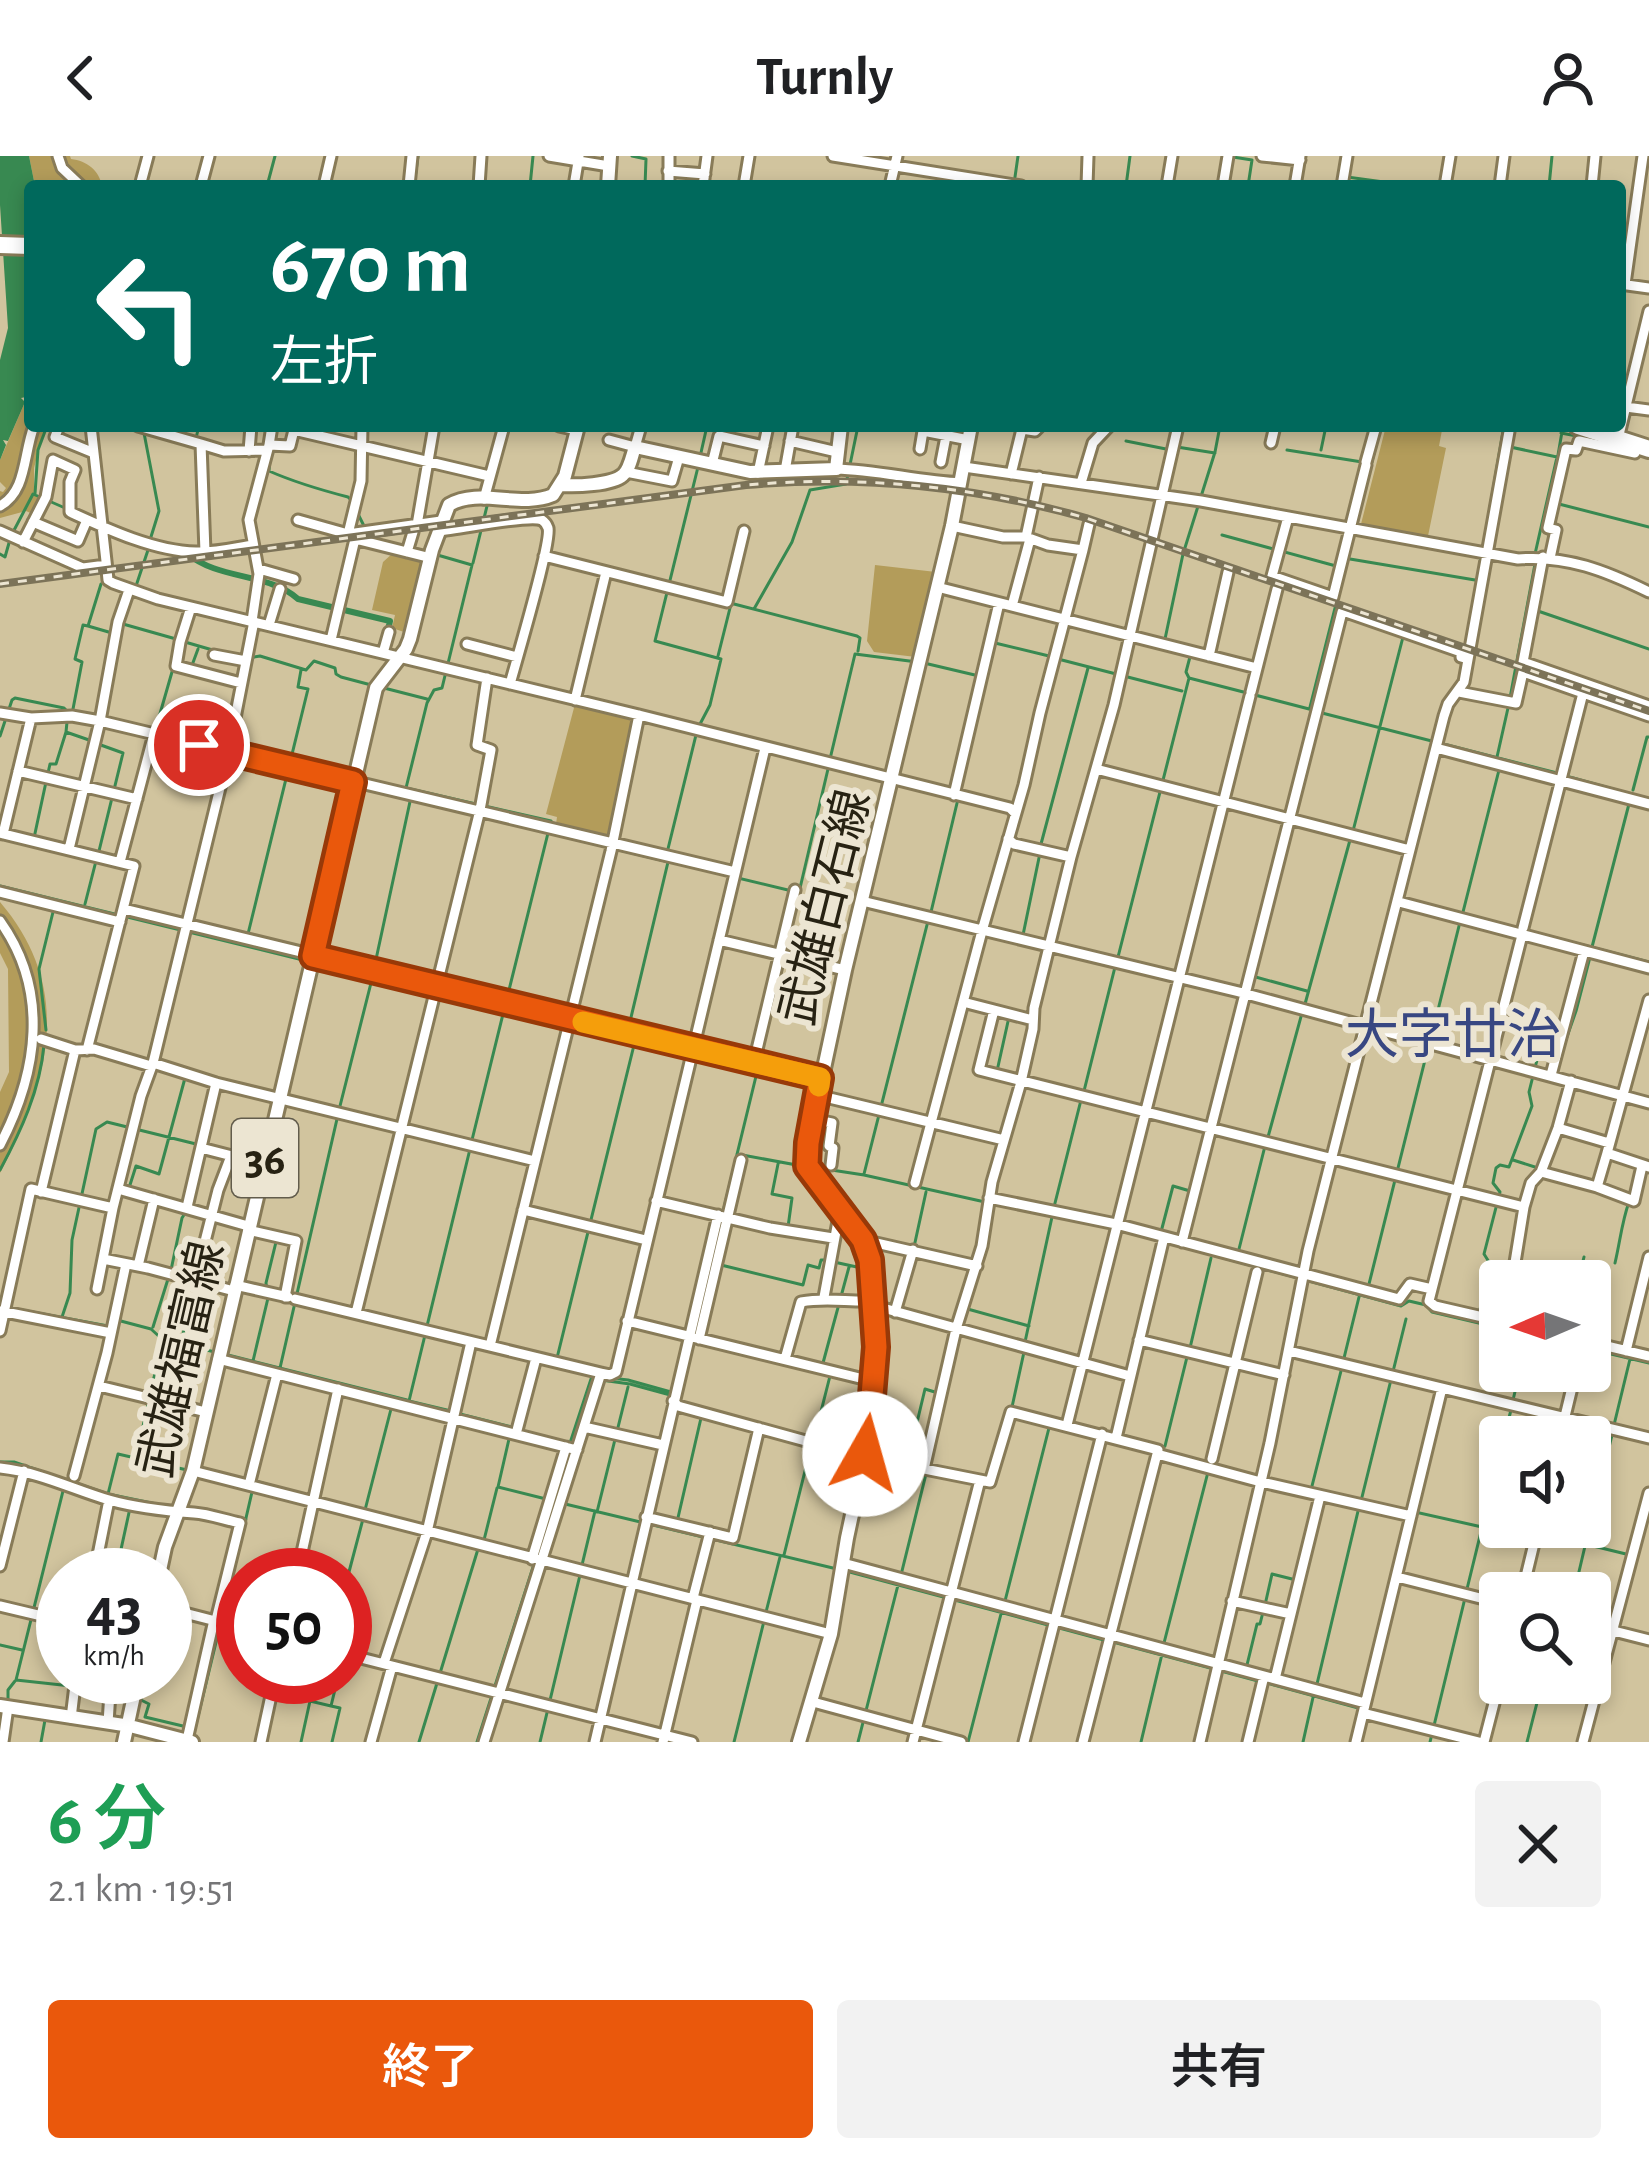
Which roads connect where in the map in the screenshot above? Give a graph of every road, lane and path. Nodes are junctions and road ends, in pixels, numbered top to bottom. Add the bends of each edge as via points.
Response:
1 (58, 156) edge
2 (548, 156) edge
3 (669, 156) edge
4 (707, 156) edge
5 (833, 156) edge
6 (1262, 156) edge
7 (1643, 156) edge
8 (578, 158) edge
9 (1300, 158) edge
10 (609, 161) edge
11 (894, 162) edge
12 (668, 171) junction
13 (76, 180) edge
14 (669, 180) edge
15 (704, 180) edge
16 (990, 180) edge
17 (1626, 260) edge
18 (1649, 311) edge
19 (1627, 406) junction
20 (1649, 410) edge
21 (32, 432) edge
22 (57, 432) edge
23 (92, 432) edge
24 (158, 432) edge
25 (198, 432) edge
26 (250, 432) edge
27 (271, 432) edge
28 (294, 432) edge
29 (312, 432) edge
30 (362, 432) edge
31 (433, 432) edge
32 (502, 432) edge
33 (576, 432) edge
34 (639, 432) edge
35 (766, 432) edge
36 (773, 432) edge
37 (792, 432) edge
38 (840, 432) edge
39 (923, 432) edge
40 (947, 432) edge
41 (1016, 432) edge
42 (1104, 432) edge
43 (1177, 432) edge
44 (1274, 432) edge
45 (1374, 432) edge
46 (1509, 432) edge
47 (1598, 432) edge
48 (970, 433) edge
49 (608, 440) dead end
50 (790, 440) junction
51 (741, 441) junction
52 (1271, 443) dead end
53 (199, 444) junction
54 (361, 444) junction
55 (1638, 444) edge
56 (764, 446) junction
57 (269, 447) junction
58 (635, 447) junction
59 (920, 448) dead end
60 (249, 450) junction
61 (837, 452) junction
62 (94, 453) junction
63 (679, 457) junction
64 (428, 461) junction
65 (941, 462) dead end
66 (704, 463) junction
67 (966, 467) junction
68 (734, 469) junction
69 (844, 469) junction
70 (785, 471) junction
71 (626, 472) junction
72 (1012, 472) junction
73 (758, 473) junction
74 (489, 476) junction
75 (1039, 478) junction
76 (1081, 482) junction
77 (961, 483) junction
78 (561, 485) junction
79 (1162, 493) junction
80 (45, 499) junction
81 (487, 499) junction
82 (0, 506) edge
83 (70, 510) junction
84 (1288, 517) junction
85 (87, 520) junction
86 (298, 520) dead end
87 (34, 521) junction
88 (1090, 524) dead end
89 (102, 525) junction
90 (440, 526) junction
91 (954, 526) junction
92 (417, 527) junction
93 (1353, 527) junction
94 (744, 531) dead end
95 (348, 534) junction
96 (12, 536) edge
97 (1028, 538) junction
98 (253, 545) junction
99 (408, 549) junction
100 (1083, 550) junction
101 (205, 552) junction
102 (1484, 552) junction
103 (432, 555) junction
104 (544, 556) junction
105 (1541, 558) junction
106 (106, 565) junction
107 (605, 572) junction
108 (1228, 572) dead end
109 (259, 578) junction
110 (293, 579) dead end
111 (939, 588) junction
112 (280, 589) dead end
113 (1277, 589) dead end
114 (132, 591) junction
115 (1649, 592) edge
116 (1006, 604) junction
117 (191, 607) junction
118 (1066, 620) junction
119 (253, 621) junction
120 (269, 625) junction
121 (388, 632) dead end
122 (1130, 636) junction
123 (332, 640) junction
124 (467, 644) dead end
125 (482, 649) junction
126 (381, 653) junction
127 (1210, 654) junction
128 (214, 655) dead end
129 (400, 656) junction
130 (247, 658) junction
131 (517, 658) junction
132 (1468, 659) junction
133 (1257, 668) junction
134 (481, 677) junction
135 (241, 683) junction
136 (510, 684) junction
137 (1459, 692) junction
138 (1583, 693) junction
139 (575, 700) junction
140 (1649, 706) edge
141 (3, 715) edge
142 (639, 715) junction
143 (1649, 716) edge
144 (31, 718) junction
145 (100, 721) junction
146 (154, 734) junction
147 (1437, 744) junction
148 (765, 748) junction
149 (229, 751) junction
150 (1096, 769) junction
151 (18, 771) junction
152 (1562, 777) junction
153 (892, 780) junction
154 (353, 782) junction
155 (83, 785) junction
156 (957, 796) junction
157 (137, 799) junction
158 (1223, 802) junction
159 (1649, 804) edge
160 (480, 807) junction
161 (1015, 813) junction
162 (1286, 818) junction
163 (2, 834) edge
164 (1008, 839) junction
165 (612, 846) junction
166 (69, 849) junction
167 (1410, 850) junction
168 (1071, 857) junction
169 (120, 862) junction
170 (734, 876) junction
171 (0, 892) edge
172 (794, 892) dead end
173 (862, 901) junction
174 (1399, 902) junction
175 (122, 915) junction
176 (0, 921) edge
177 (184, 926) junction
178 (984, 932) junction
179 (1523, 932) junction
180 (719, 940) junction
181 (1050, 946) junction
182 (1589, 952) junction
183 (779, 955) junction
184 (312, 960) junction
185 (1649, 968) edge
186 (845, 970) junction
187 (1178, 977) junction
188 (435, 991) junction
189 (1242, 993) junction
190 (1649, 1000) edge
191 (965, 1002) junction
192 (994, 1012) junction
193 (1033, 1020) junction
194 (569, 1022) junction
195 (1364, 1028) junction
196 (41, 1039) dead end
197 (81, 1050) junction
198 (692, 1051) junction
199 (1490, 1059) junction
200 (754, 1062) junction
201 (152, 1064) junction
202 (1551, 1076) junction
203 (820, 1078) junction
204 (1571, 1081) junction
205 (1021, 1082) junction
206 (216, 1083) junction
207 (817, 1095) junction
208 (1624, 1096) junction
209 (278, 1098) junction
210 (1649, 1102) edge
211 (1144, 1112) junction
212 (812, 1119) junction
213 (933, 1123) junction
214 (401, 1128) junction
215 (1208, 1128) junction
216 (1558, 1128) junction
217 (1004, 1140) junction
218 (0, 1145) edge
219 (203, 1147) junction
220 (1608, 1148) junction
221 (231, 1156) junction
222 (1331, 1159) junction
223 (742, 1160) dead end
224 (535, 1161) junction
225 (263, 1164) junction
226 (831, 1165) dead end
227 (1646, 1166) edge
228 (1541, 1172) junction
229 (915, 1183) dead end
230 (1597, 1187) junction
231 (118, 1189) junction
232 (1457, 1190) junction
233 (41, 1192) junction
234 (154, 1199) junction
235 (656, 1201) junction
236 (989, 1201) junction
237 (1524, 1207) junction
238 (113, 1208) junction
239 (188, 1208) junction
240 (523, 1210) junction
241 (840, 1210) junction
242 (211, 1215) junction
243 (722, 1216) junction
244 (248, 1228) junction
245 (1116, 1228) junction
246 (833, 1238) junction
247 (1162, 1239) junction
248 (646, 1240) junction
249 (863, 1240) junction
250 (1182, 1242) junction
251 (914, 1251) junction
252 (1649, 1257) edge
253 (103, 1259) junction
254 (1515, 1260) edge
255 (132, 1265) junction
256 (977, 1266) junction
257 (1257, 1272) dead end
258 (1303, 1277) junction
259 (195, 1281) junction
260 (234, 1288) junction
261 (97, 1289) dead end
262 (1432, 1289) junction
263 (824, 1297) junction
264 (291, 1298) junction
265 (873, 1304) junction
266 (3, 1308) edge
267 (896, 1312) junction
268 (356, 1313) junction
269 (1479, 1316) edge
270 (627, 1322) junction
271 (113, 1324) junction
272 (954, 1329) junction
273 (0, 1331) edge
274 (693, 1337) junction
275 (1139, 1340) junction
276 (471, 1342) junction
277 (490, 1346) junction
278 (1611, 1347) edge
279 (1289, 1351) junction
280 (1626, 1351) junction
281 (219, 1355) junction
282 (1649, 1356) edge
283 (536, 1358) junction
284 (785, 1359) junction
285 (1082, 1361) junction
286 (1237, 1364) junction
287 (279, 1374) junction
288 (1128, 1375) junction
289 (1284, 1375) junction
290 (600, 1377) junction
291 (872, 1381) junction
292 (98, 1386) junction
293 (1442, 1388) junction
294 (338, 1389) junction
295 (674, 1397) junction
296 (206, 1412) junction
297 (455, 1414) junction
298 (1556, 1416) edge
299 (1067, 1422) junction
300 (584, 1427) junction
301 (760, 1428) junction
302 (1611, 1430) edge
303 (512, 1433) junction
304 (1110, 1435) junction
305 (1649, 1438) edge
306 (662, 1444) junction
307 (571, 1449) junction
308 (865, 1454) junction
309 (1157, 1454) junction
310 (1210, 1466) junction
311 (924, 1467) junction
312 (0, 1468) edge
313 (24, 1471) junction
314 (193, 1471) junction
315 (1262, 1479) junction
316 (980, 1480) junction
317 (68, 1481) junction
318 (252, 1486) junction
319 (1649, 1493) edge
320 (1318, 1495) junction
321 (314, 1499) junction
322 (109, 1500) junction
323 (180, 1510) junction
324 (1412, 1513) junction
325 (645, 1520) junction
326 (428, 1528) junction
327 (708, 1536) junction
328 (99, 1548) edge
329 (165, 1548) edge
330 (234, 1548) edge
331 (303, 1548) edge
332 (537, 1560) junction
333 (0, 1566) edge
334 (842, 1568) junction
335 (1397, 1577) junction
336 (632, 1583) junction
337 (950, 1596) junction
338 (1479, 1597) edge
339 (695, 1599) junction
340 (1232, 1600) junction
341 (0, 1606) edge
342 (1291, 1614) junction
343 (36, 1615) edge
344 (1056, 1623) junction
345 (216, 1629) edge
346 (1611, 1631) edge
347 (1615, 1632) junction
348 (831, 1634) junction
349 (1109, 1639) junction
350 (1649, 1640) edge
351 (372, 1661) edge
352 (1218, 1663) junction
353 (388, 1665) junction
354 (1266, 1680) junction
355 (497, 1692) junction
356 (813, 1702) junction
357 (73, 1704) edge
358 (110, 1704) edge
359 (134, 1704) edge
360 (269, 1704) edge
361 (1493, 1704) edge
362 (4, 1707) edge
363 (1364, 1709) junction
364 (71, 1718) junction
365 (602, 1720) junction
366 (108, 1723) junction
367 (130, 1726) junction
368 (190, 1736) edge
369 (914, 1736) edge
370 (664, 1739) edge
371 (3, 1742) edge
372 (124, 1742) edge
373 (261, 1742) edge
374 (371, 1742) edge
375 (484, 1742) edge
376 (595, 1742) edge
377 (692, 1742) edge
378 (799, 1742) edge
379 (961, 1742) edge
380 (1024, 1742) edge
381 (1083, 1742) edge
382 (1200, 1742) edge
383 (1248, 1742) edge
384 (1356, 1742) edge
385 (1481, 1742) edge
386 (1583, 1742) edge

1 - 13 street
2 - 8 street
3 - 12 street
4 - 15 street
5 - 11 street
6 - 9 street
7 - 17 street
8 - 10 street
11 - 16 street
12 - 14 street
12 - 15 street
18 - 19 street
19 - 20 street
19 - 55 street
21 - 82 street via 20,484
22 - 62 street
23 - 62 street
24 - 53 street
25 - 53 street
26 - 60 street
27 - 57 street
28 - 57 street via 290,446
29 - 54 street
30 - 54 street
31 - 64 street
32 - 74 street
33 - 78 main road
34 - 58 street
35 - 56 street
36 - 50 street
37 - 50 street
38 - 61 main road
39 - 59 street
40 - 65 street
41 - 72 street
42 - 76 street
43 - 79 street
44 - 52 street
45 - 93 street
46 - 102 street
47 - 55 highway
48 - 67 main road, 武雄白石線
49 - 58 street
50 - 61 street
50 - 70 street
51 - 56 street
51 - 66 street via 719,436
51 - 68 street
53 - 60 street
53 - 101 street
54 - 64 street
54 - 95 street
55 - 105 street via 1635,452 1579,441 1576,450 1566,448 1548,528 1556,530
56 - 73 street
57 - 60 street
57 - 98 street via 249,520
58 - 63 main road
58 - 71 main road
61 - 69 main road
62 - 89 street
63 - 66 main road
63 - 71 street via 672,481
64 - 74 street
64 - 92 street
66 - 68 main road
67 - 72 street
67 - 77 main road, 武雄白石線
68 - 73 main road
69 - 70 main road
69 - 77 street
70 - 73 main road
71 - 78 main road via 612,481
72 - 75 street
74 - 81 street
75 - 76 street
75 - 97 street
76 - 79 street
77 - 91 main road, 武雄白石線
78 - 81 main road via 541,500
79 - 84 street
79 - 122 street
80 - 83 street
80 - 83 street via 53,460 75,470
80 - 87 street
81 - 90 main road via 457,500
83 - 85 street
84 - 93 street
84 - 93 street via 1272,576 1333,597
85 - 87 street via 78,541
85 - 89 street
86 - 95 street
87 - 96 street
88 - 100 street
89 - 101 street
89 - 106 street
90 - 92 street
90 - 103 main road, 武雄福富線 / 36
90 - 104 street via 542,520 549,530
91 - 97 street
91 - 111 main road, 武雄白石線
92 - 95 street
92 - 99 street
93 - 102 street
94 - 107 street via 728,602
96 - 106 street via 83,568
97 - 100 street
97 - 116 street
98 - 101 street
98 - 109 street
99 - 103 street
99 - 123 street via 355,539
100 - 118 street
102 - 105 street
102 - 132 street
103 - 129 main road, 武雄福富線 / 36
104 - 107 street
104 - 131 street
105 - 115 street via 1581,563
105 - 140 street via 1523,662
106 - 114 street via 109,582
107 - 139 street
108 - 127 street
109 - 110 street
109 - 119 street
111 - 116 street
111 - 153 main road, 武雄白石線
112 - 120 street
113 - 133 street
114 - 117 street
114 - 145 street via 118,622
116 - 118 street
116 - 156 street
117 - 119 street
117 - 135 street via 176,666
118 - 122 street
118 - 161 street
119 - 120 street
119 - 130 street
120 - 123 street
121 - 126 street
122 - 127 street
122 - 150 street
123 - 126 street
124 - 125 street
125 - 131 street
125 - 134 street
126 - 129 street
127 - 133 street
128 - 130 street
129 - 134 street
129 - 154 main road, 武雄福富線 / 36 via 377,686
130 - 135 street
131 - 136 street
132 - 137 street
132 - 162 street via 1343,611
133 - 158 street
134 - 136 street
134 - 160 street via 477,745 491,750
135 - 149 street
136 - 139 street
137 - 138 street via 1516,704 1523,672
137 - 147 street
138 - 143 street
138 - 152 street
139 - 142 street
141 - 144 street
142 - 148 street
142 - 165 street
144 - 145 street
144 - 151 street
145 - 146 street
145 - 155 street
146 - 149 street
146 - 157 street
147 - 152 street
147 - 167 street
148 - 153 street
148 - 170 street
149 - 154 street
149 - 177 street
150 - 158 street
150 - 168 street
151 - 155 street
151 - 163 street
152 - 159 street
152 - 179 street
153 - 156 street
153 - 173 main road, 武雄白石線
154 - 160 street
154 - 184 main road, 武雄福富線 / 36
155 - 157 street
155 - 166 street
156 - 161 street
157 - 169 street
158 - 162 street
158 - 187 street
160 - 165 street
160 - 188 street
161 - 164 street
162 - 167 street
162 - 189 street
163 - 166 street
164 - 168 street
164 - 178 street
165 - 170 street
165 - 194 street
166 - 169 street
167 - 174 street
168 - 181 street
169 - 175 street via 134,866
170 - 180 street
171 - 175 street
172 - 183 street
173 - 178 street
173 - 186 main road, 武雄白石線
174 - 179 street
174 - 195 street
175 - 177 street
175 - 197 street
176 - 218 street via 26,969 34,1019 25,1083
177 - 184 street
177 - 201 street
178 - 181 street
178 - 191 street
179 - 182 street
179 - 199 street
180 - 183 street
180 - 198 street
181 - 187 street
181 - 193 street
182 - 185 street
182 - 202 street
183 - 186 street
183 - 200 street
184 - 188 street
184 - 209 main road, 武雄福富線 / 36
186 - 203 main road, 武雄白石線
187 - 189 street
187 - 211 street
188 - 194 street
188 - 214 street
189 - 195 street
189 - 215 street
190 - 208 street
191 - 192 street
191 - 213 street
192 - 193 street
192 - 205 street via 979,1070
193 - 205 street
194 - 198 street
194 - 224 street
195 - 199 street
195 - 222 street
196 - 197 street
197 - 201 street
197 - 233 street
198 - 200 street
198 - 235 street
199 - 202 street
199 - 232 street
200 - 203 street
201 - 206 street
201 - 231 street
202 - 204 street
203 - 207 main road, 武雄白石線
204 - 208 street
204 - 216 street
205 - 211 street
205 - 217 street
206 - 209 street
206 - 219 street
207 - 212 main road, 武雄白石線
207 - 213 street
208 - 210 street
208 - 220 street
209 - 214 street
209 - 225 main road, 武雄福富線 / 36
211 - 215 street
211 - 245 street
212 - 226 street via 832,1123
212 - 241 main road, 武雄白石線 via 807,1167
213 - 217 street
213 - 229 street
214 - 224 street
214 - 268 street
215 - 222 street
215 - 250 street
216 - 220 street
216 - 228 street
217 - 236 street
219 - 221 street
219 - 239 street
220 - 227 street
220 - 230 street
221 - 225 street
221 - 242 street
222 - 232 street
222 - 258 street
223 - 243 street
224 - 240 street
225 - 244 main road, 武雄福富線 / 36
227 - 230 street via 1634,1201
228 - 230 street
228 - 237 street
231 - 234 street
231 - 238 street
232 - 237 street
232 - 262 street
233 - 238 street
233 - 266 street via 31,1189
234 - 239 street
234 - 255 street
235 - 243 street
235 - 248 street
236 - 245 street
236 - 256 street
237 - 254 street
238 - 253 street
239 - 242 street
240 - 248 street
240 - 277 street
241 - 246 street
241 - 249 main road, 武雄白石線
242 - 244 street
242 - 259 street
243 - 246 street
243 - 274 street
243 - 274 street via 717,1264
244 - 260 main road, 武雄福富線 / 36
244 - 264 street via 296,1240
245 - 247 street
245 - 285 street
246 - 263 street
247 - 250 street
247 - 275 street
248 - 270 street
249 - 251 street
249 - 265 main road, 武雄白石線
250 - 258 street
251 - 256 street
251 - 267 street
252 - 280 street
253 - 255 street
253 - 261 street
255 - 259 street
255 - 271 street
256 - 272 street
257 - 286 street
258 - 262 street via 1399,1299 1410,1284
258 - 279 street
259 - 260 street
260 - 264 street
260 - 281 main road, 武雄福富線 / 36
262 - 269 street via 1435,1306
263 - 265 street
263 - 284 street via 801,1301
264 - 268 street
265 - 267 street
265 - 291 main road, 武雄白石線
266 - 271 street
266 - 273 street
267 - 272 street
268 - 276 street
270 - 274 street
270 - 290 street via 616,1372
271 - 292 street
272 - 285 street
272 - 311 street
274 - 284 street
274 - 295 street
275 - 286 street
275 - 288 street
276 - 277 street
276 - 297 street
277 - 283 street
278 - 280 street
279 - 289 street
279 - 293 street
280 - 282 street
281 - 287 street
281 - 296 main road, 武雄福富線 / 36
283 - 290 street
283 - 303 street
284 - 291 street
285 - 288 street
285 - 299 street
286 - 289 street
286 - 310 street
287 - 294 street
287 - 318 street
288 - 304 street
289 - 315 street
290 - 300 street
291 - 308 main road, 武雄白石線
292 - 296 street
292 - 317 street
293 - 298 street
293 - 324 street
294 - 297 street
294 - 321 street
295 - 301 street via 678,1406
295 - 306 street
296 - 314 main road, 武雄福富線 / 36
297 - 303 street
297 - 326 street
299 - 304 street
299 - 316 street via 1011,1412 990,1481
300 - 306 street
300 - 307 street
301 - 308 street
301 - 327 street via 733,1538
302 - 305 street
303 - 307 street
304 - 309 street
304 - 344 street
306 - 325 street
307 - 332 street
308 - 311 street
308 - 334 main road, 武雄白石線
309 - 310 street
309 - 349 street
310 - 315 street
311 - 316 street
312 - 313 street
313 - 317 street
313 - 333 street
314 - 318 street
314 - 323 main road, 武雄福富線 / 36
315 - 320 street
315 - 340 street
316 - 337 street
317 - 322 street
318 - 321 street
319 - 347 street
320 - 324 street
320 - 342 street
321 - 326 street
321 - 331 street
322 - 323 street
322 - 328 street
323 - 329 main road, 武雄福富線 / 36
323 - 330 street via 240,1523
324 - 335 street
325 - 327 street
325 - 336 street
326 - 332 street
326 - 353 street
327 - 339 street
332 - 336 street
332 - 355 street
334 - 337 street
334 - 348 main road, 武雄白石線
335 - 338 street
335 - 363 street
336 - 339 street
336 - 365 street
337 - 344 street
337 - 369 street
339 - 348 street
339 - 370 street
340 - 342 street
340 - 352 street
341 - 343 street
342 - 354 street
344 - 349 street
344 - 380 street
345 - 368 street
346 - 347 street
347 - 350 street
347 - 386 street
348 - 356 main road, 武雄白石線
349 - 352 street
349 - 381 street
351 - 353 street
352 - 354 street
352 - 382 street
353 - 355 street
353 - 374 street
354 - 363 street
354 - 383 street
355 - 365 street
355 - 375 street
356 - 369 street
356 - 378 main road, 武雄白石線
357 - 364 street
358 - 366 street
359 - 367 main road
360 - 373 street
361 - 385 street
362 - 364 main road
362 - 371 street
363 - 384 street
363 - 385 street
364 - 366 main road
365 - 370 street
365 - 376 street
366 - 367 main road
367 - 368 main road
367 - 372 main road
369 - 379 street
370 - 377 street

